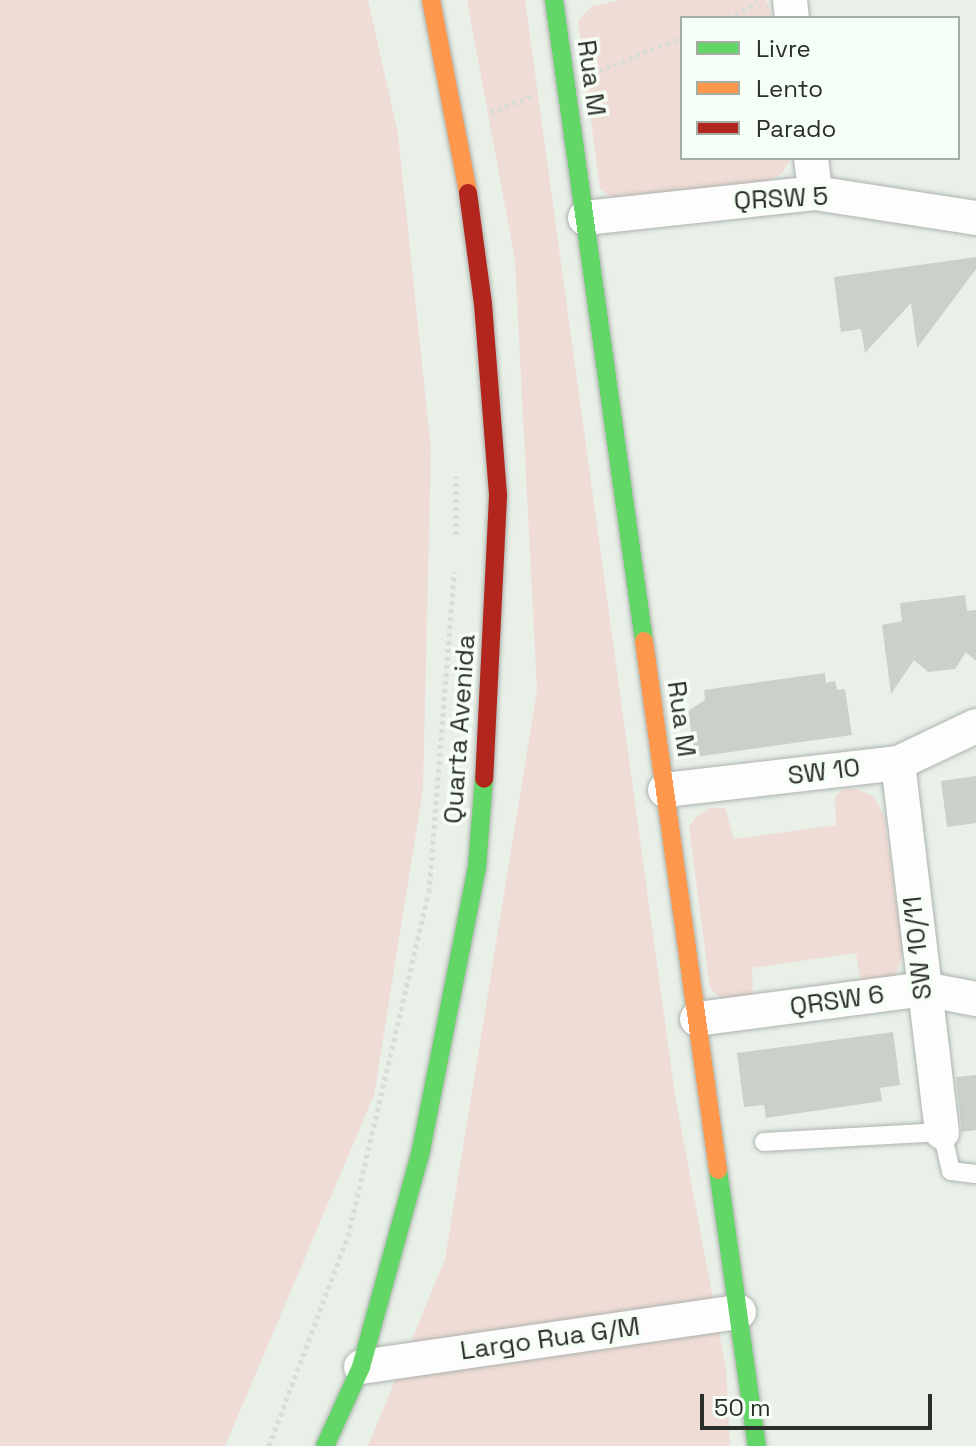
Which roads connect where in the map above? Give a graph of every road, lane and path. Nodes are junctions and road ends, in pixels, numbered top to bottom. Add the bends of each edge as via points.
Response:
1 (431, 0) edge
2 (554, 0) edge
3 (759, 0) edge
4 (733, 16) edge
5 (811, 160) edge
6 (815, 193) junction
7 (585, 218) junction
8 (976, 218) edge
9 (456, 461) dead end
10 (456, 538) dead end
11 (455, 568) dead end
12 (976, 726) edge
13 (898, 763) junction
14 (665, 790) junction
15 (924, 989) junction
16 (976, 999) edge
17 (697, 1019) junction
18 (942, 1132) junction
19 (764, 1142) dead end
20 (976, 1174) edge
21 (739, 1312) junction
22 (361, 1367) junction
23 (269, 1446) edge
24 (325, 1446) edge
25 (757, 1446) edge

1 - 22 main road, Quarta Avenida via 458,124 483,304 498,496 490,695 477,867 452,1011 421,1150
2 - 7 main road, Rua M
3 - 4 path
5 - 6 street
6 - 7 street, QRSW 5
6 - 8 street, QRSW 5
7 - 14 main road, Rua M
9 - 10 path
11 - 23 path via 429,892 348,1236
12 - 13 street, SW 10
13 - 14 street, SW 10
13 - 15 street, SW 10/11
14 - 17 main road, Rua M
15 - 16 street, QRSW 6
15 - 17 street, QRSW 6
15 - 18 street, SW 10/11
17 - 21 main road, Rua M
18 - 19 lane
18 - 20 lane via 951,1171
21 - 22 street, Largo Rua G/M
21 - 25 main road, Rua M
22 - 24 main road, Quarta Avenida

